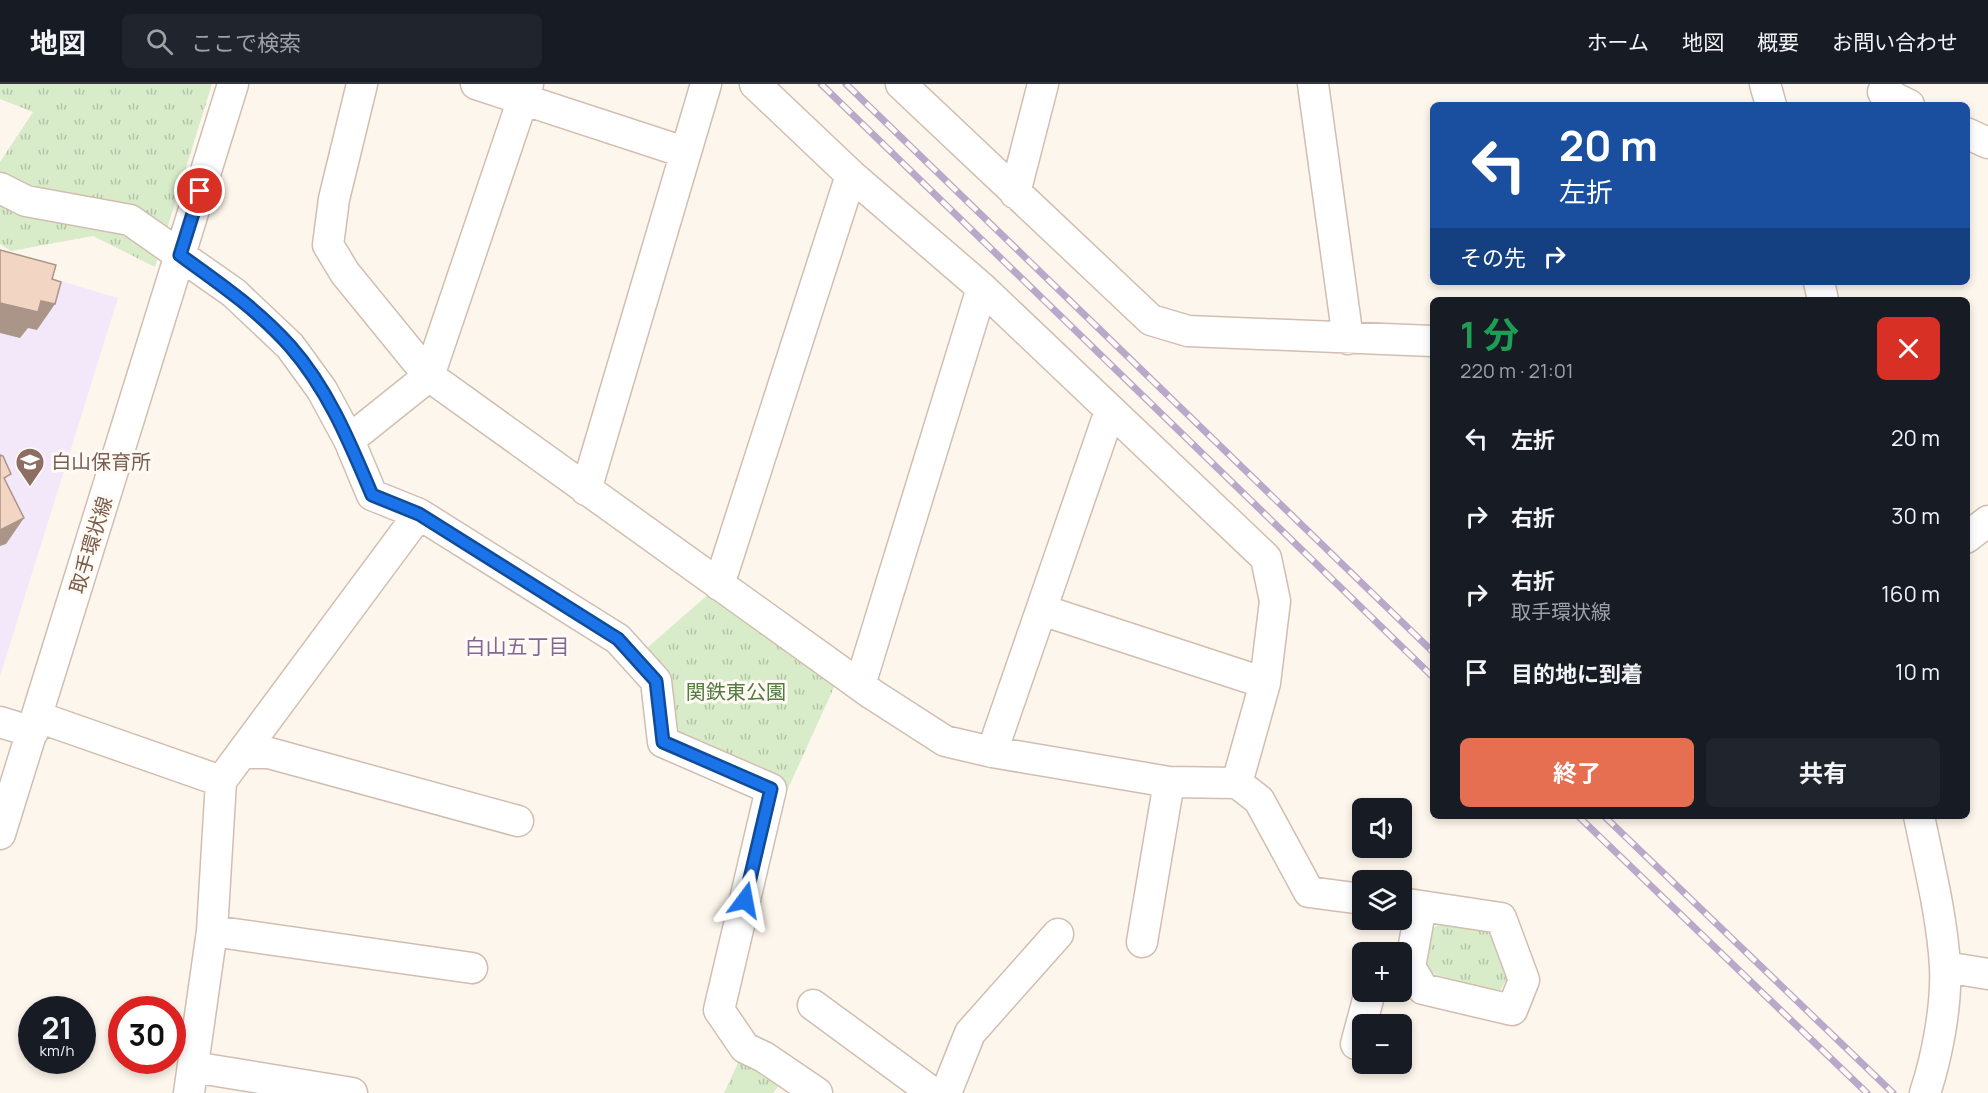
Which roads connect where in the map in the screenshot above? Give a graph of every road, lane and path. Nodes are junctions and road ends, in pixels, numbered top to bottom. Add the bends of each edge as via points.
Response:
1 (233, 84) edge
2 (362, 84) edge
3 (476, 84) edge
4 (706, 84) edge
5 (754, 84) edge
6 (901, 84) edge
7 (1043, 84) edge
8 (1765, 84) edge
9 (1310, 85) edge
10 (525, 91) edge
11 (1770, 102) edge
12 (1970, 135) edge
13 (1988, 143) edge
14 (684, 152) junction
15 (851, 175) junction
16 (0, 188) edge
17 (1015, 194) junction
18 (180, 255) junction
19 (982, 288) junction
20 (1348, 339) junction
21 (1430, 341) edge
22 (429, 376) junction
23 (1110, 411) junction
24 (349, 440) junction
25 (586, 490) junction
26 (419, 514) junction
27 (1988, 521) edge
28 (1970, 535) edge
29 (719, 585) junction
30 (1042, 610) junction
31 (1265, 683) junction
32 (860, 685) junction
33 (0, 722) edge
34 (35, 724) junction
35 (992, 752) junction
36 (243, 753) junction
37 (221, 782) junction
38 (1169, 782) junction
39 (1237, 783) junction
40 (1920, 819) edge
41 (518, 821) dead end
42 (0, 834) edge
43 (1352, 898) edge
44 (1412, 904) edge
45 (212, 931) junction
46 (1058, 934) dead end
47 (1142, 942) dead end
48 (1945, 967) junction
49 (472, 968) dead end
50 (1412, 970) edge
51 (1988, 974) edge
52 (813, 1005) dead end
53 (191, 1080) edge
54 (352, 1093) edge
55 (817, 1093) edge
56 (933, 1093) edge
57 (946, 1093) edge
58 (1925, 1093) edge

1 - 18 street, 取手環状線
2 - 22 street via 334,199 328,245 345,273
3 - 10 street
4 - 14 street
5 - 15 street
6 - 17 street
7 - 17 street
8 - 11 street
9 - 20 street
10 - 14 street
10 - 22 street
12 - 13 street
14 - 25 street
15 - 19 street
15 - 29 street
16 - 18 street via 26,201 130,220
17 - 20 street via 1151,320 1188,331
18 - 24 street via 234,293 290,346 322,390
18 - 34 street, 取手環状線
19 - 23 street
19 - 32 street
20 - 21 street
22 - 24 street
22 - 25 street
23 - 30 street
23 - 31 street via 1266,558 1275,601
24 - 26 street via 372,495
25 - 29 street
26 - 36 street
26 - 55 street via 618,639 656,681 663,742 771,789 719,1010 746,1048
27 - 28 street
29 - 32 street
30 - 31 street
30 - 35 street
31 - 39 street
32 - 35 street via 945,741
33 - 34 street
34 - 37 street
34 - 42 street, 取手環状線
35 - 38 street
36 - 37 street
36 - 41 street via 269,753
37 - 45 street
38 - 39 street
38 - 47 street
39 - 43 street via 1259,801 1310,892
40 - 48 street
44 - 50 street via 1501,918 1524,980 1512,1010 1424,989
45 - 49 street
45 - 53 street
46 - 57 street via 970,1033
48 - 51 street
48 - 58 street via 1941,1024
52 - 56 street
53 - 54 street

